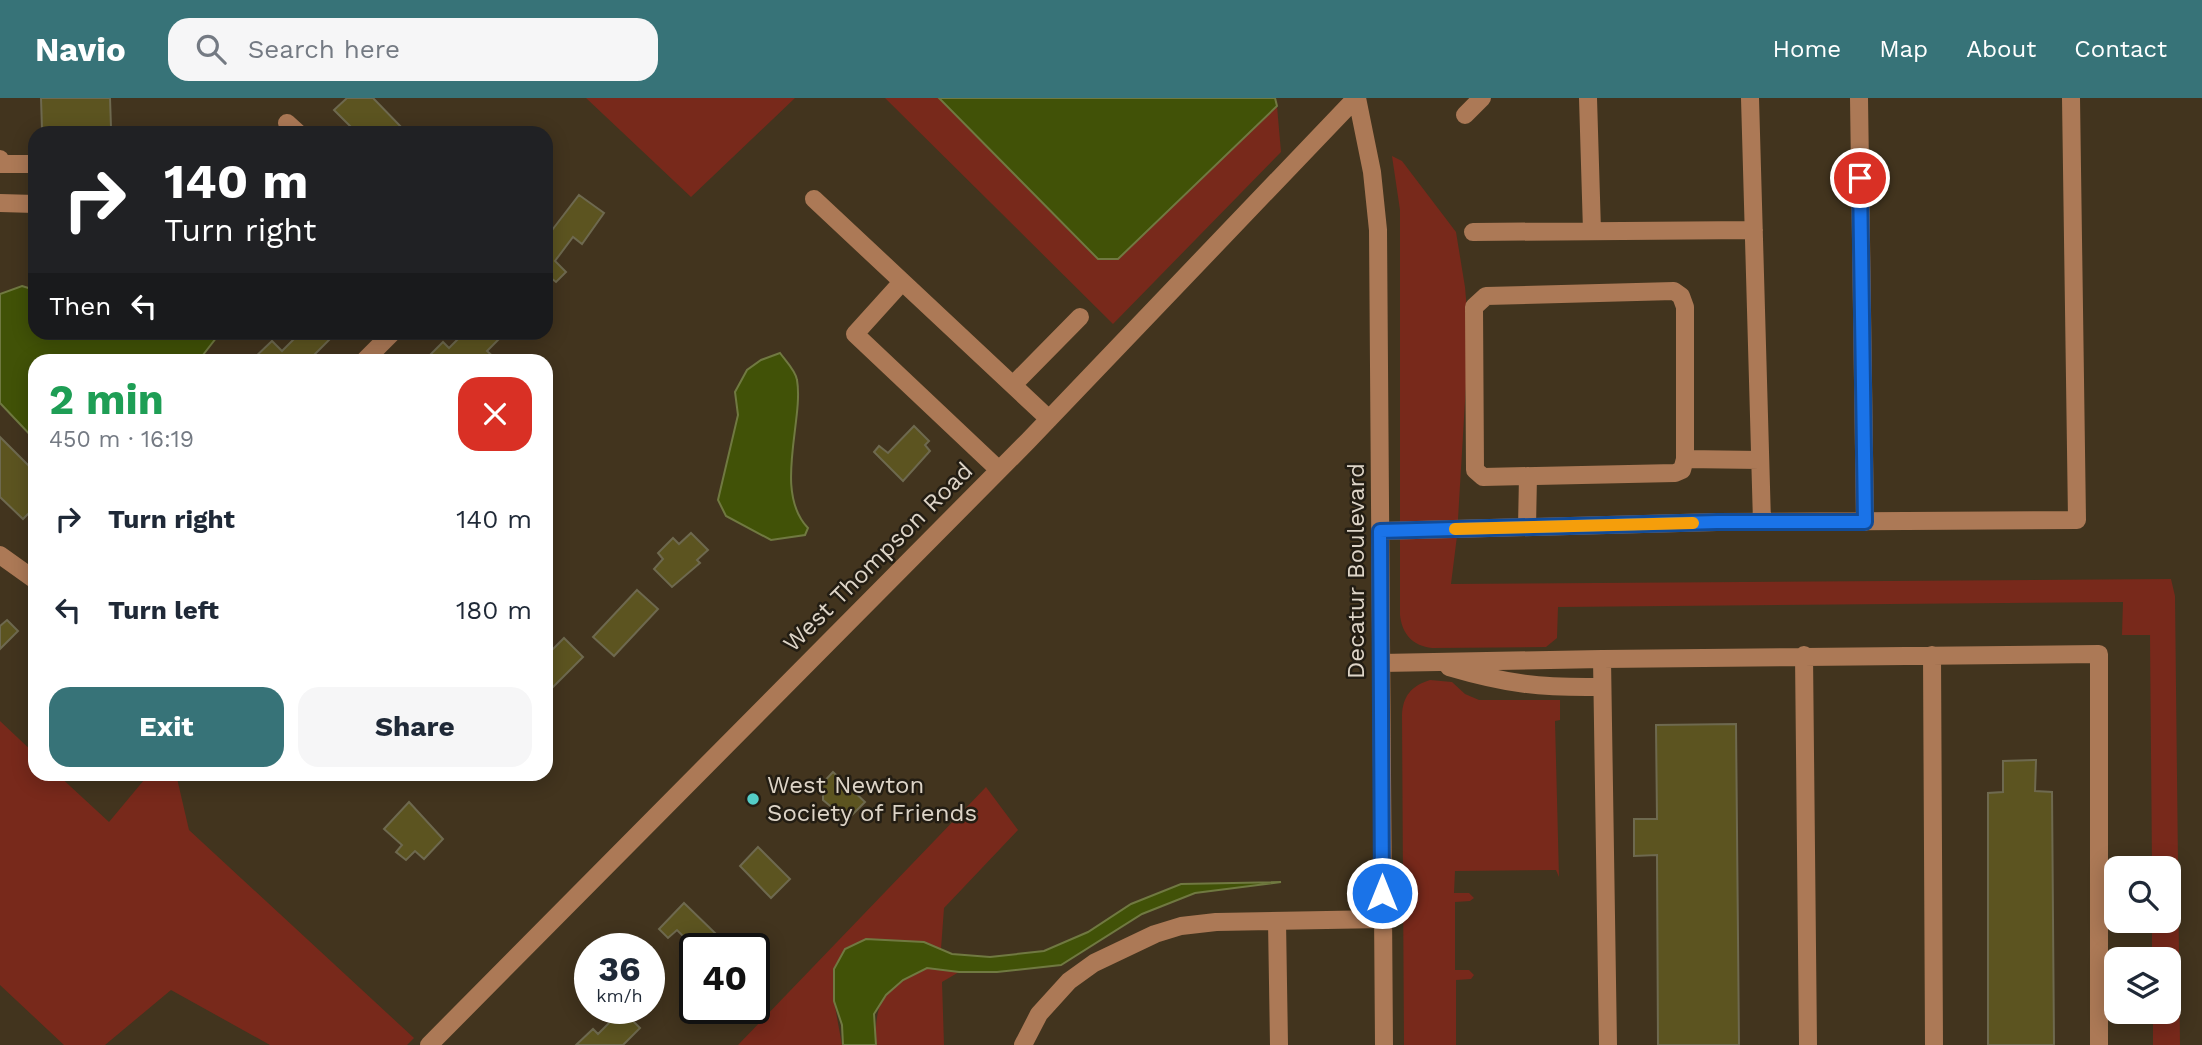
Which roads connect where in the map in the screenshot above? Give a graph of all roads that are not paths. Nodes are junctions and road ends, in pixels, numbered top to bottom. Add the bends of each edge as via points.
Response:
1 (1356, 98) edge
2 (1482, 98) edge
3 (1588, 98) edge
4 (1750, 98) edge
5 (1858, 98) edge
6 (2071, 98) edge
7 (1465, 116) dead end
8 (0, 159) edge
9 (28, 164) edge
10 (814, 199) dead end
11 (0, 203) edge
12 (28, 204) edge
13 (1754, 230) junction
14 (1592, 231) junction
15 (1473, 232) dead end
16 (902, 282) junction
17 (1080, 317) dead end
18 (385, 340) edge
19 (371, 354) edge
20 (1013, 385) junction
21 (1049, 419) junction
22 (1685, 459) junction
23 (1760, 460) junction
24 (999, 470) junction
25 (1528, 476) junction
26 (1762, 522) junction
27 (1865, 522) junction
28 (1527, 527) junction
29 (1380, 531) junction
30 (0, 555) edge
31 (28, 575) edge
32 (1804, 655) junction
33 (1932, 655) junction
34 (1602, 659) junction
35 (1432, 662) junction
36 (1381, 663) junction
37 (1601, 687) junction
38 (1383, 919) junction
39 (1277, 921) junction
40 (429, 1045) edge
41 (1023, 1045) edge
42 (1279, 1045) edge
43 (1384, 1045) edge
44 (1608, 1045) edge
45 (1808, 1045) edge
46 (1934, 1045) edge
47 (2099, 1045) edge

1 - 21 street, West Thompson Road
1 - 29 street, Decatur Boulevard via 1372,172 1378,230
2 - 7 street
3 - 14 street
4 - 13 street
5 - 27 street
6 - 27 street via 2077,520
8 - 9 street via 0,164
10 - 16 street
11 - 12 street
13 - 14 street
13 - 23 street
14 - 15 street
16 - 20 street
16 - 24 street via 855,334
17 - 20 street
18 - 19 street
20 - 21 street
21 - 24 street, West Thompson Road
22 - 23 street
22 - 25 street via 1682,470 1675,473
22 - 25 street via 1685,307 1681,296 1674,291 1486,296 1475,307 1475,470 1483,477
23 - 26 street
24 - 40 street, West Thompson Road
25 - 28 street
26 - 27 street
26 - 28 street
28 - 29 street
29 - 36 street, Decatur Boulevard
30 - 31 street
32 - 33 street
32 - 34 street
32 - 45 street
33 - 46 street
33 - 47 street via 2099,654
34 - 35 street
34 - 37 street
35 - 36 street
35 - 37 street via 1495,681 1539,688
36 - 38 street, Decatur Boulevard
37 - 44 street
38 - 39 street
38 - 43 street, Decatur Boulevard
39 - 41 street via 1181,926 1123,948 1069,981 1039,1014
39 - 42 street

